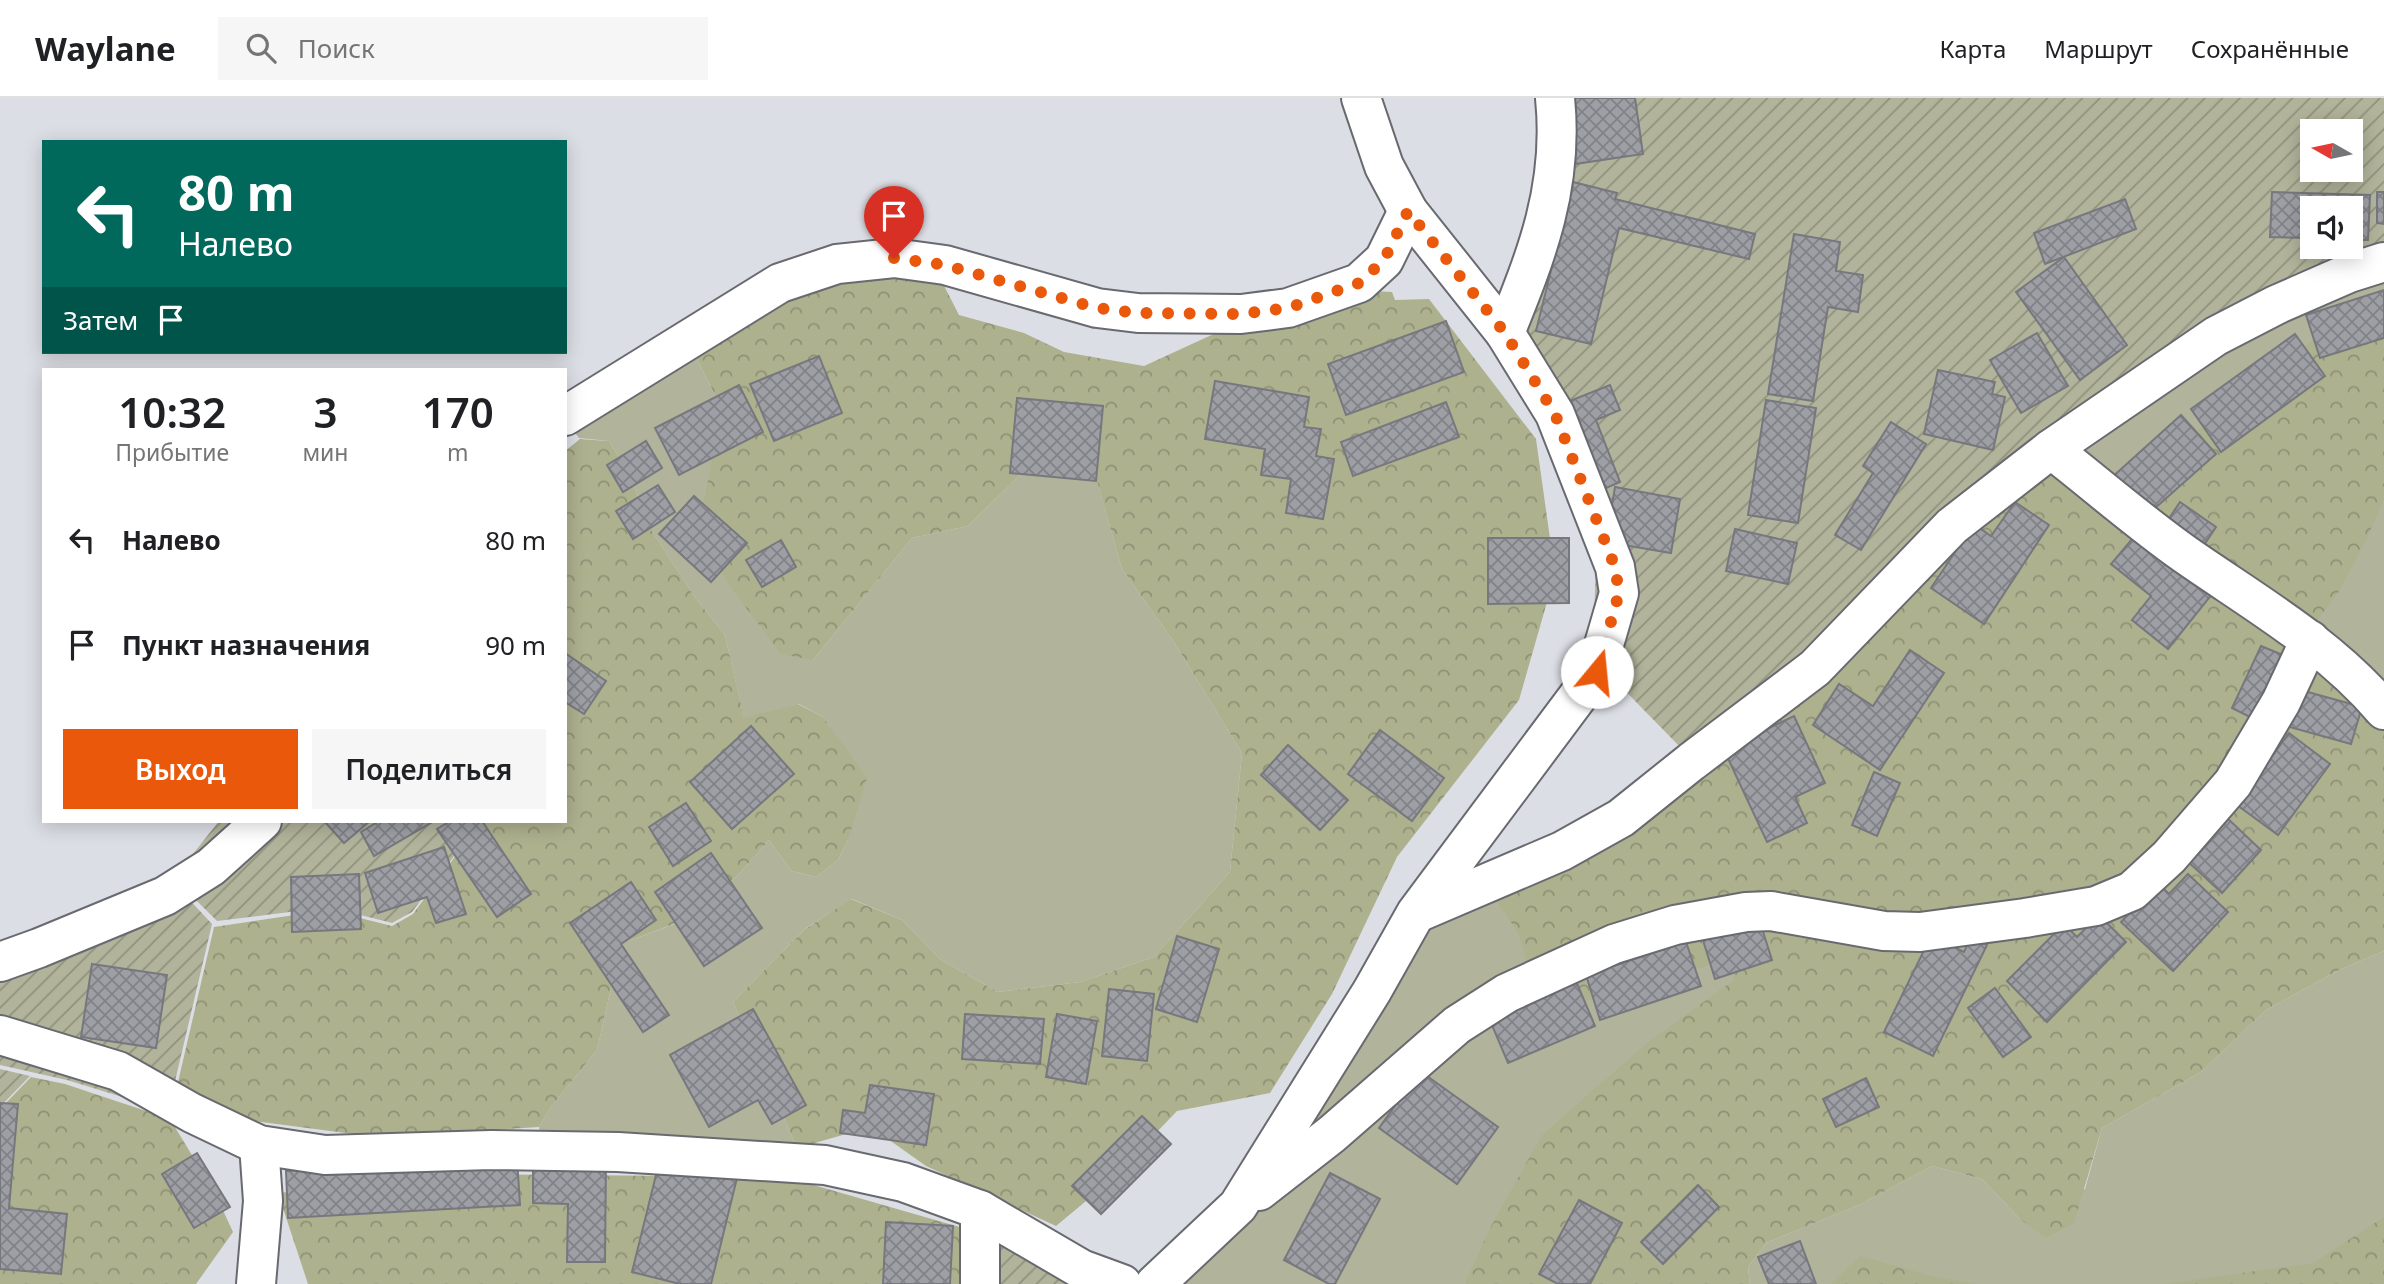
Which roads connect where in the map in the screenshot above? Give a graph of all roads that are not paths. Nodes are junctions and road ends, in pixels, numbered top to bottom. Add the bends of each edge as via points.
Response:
1 (1361, 98) edge
2 (1555, 98) edge
3 (1408, 211) junction
4 (2384, 262) edge
5 (1505, 333) junction
6 (567, 415) edge
7 (2051, 449) junction
8 (2310, 640) junction
9 (2384, 710) edge
10 (260, 823) edge
11 (1416, 913) junction
12 (0, 962) edge
13 (0, 1035) edge
14 (258, 1145) junction
15 (1238, 1206) junction
16 (980, 1210) junction
17 (256, 1284) edge
18 (980, 1284) edge
19 (1122, 1284) edge
20 (1155, 1284) edge

1 - 3 street via 1384,166
2 - 5 street via 1557,160 1551,195 1531,268
3 - 5 street
3 - 6 street via 1384,260 1359,283 1288,308 1241,314 1097,308 945,265 894,258 836,264 780,283
4 - 7 street via 2276,305 2216,336
5 - 11 street via 1555,414 1615,567 1619,593 1597,672
7 - 8 street via 2185,555
7 - 11 street via 1952,526 1815,668 1621,818 1562,852
8 - 9 street
8 - 15 street via 2234,783 2132,891 2096,906 1920,932 1884,932 1771,911 1675,925 1614,943 1507,993 1457,1024 1332,1134
10 - 12 street via 211,867 165,896
11 - 15 street
13 - 14 street via 118,1071
14 - 16 street via 326,1155 593,1152 825,1165 903,1182
14 - 17 street via 263,1201
15 - 20 street
16 - 18 street
16 - 19 street via 1081,1269

